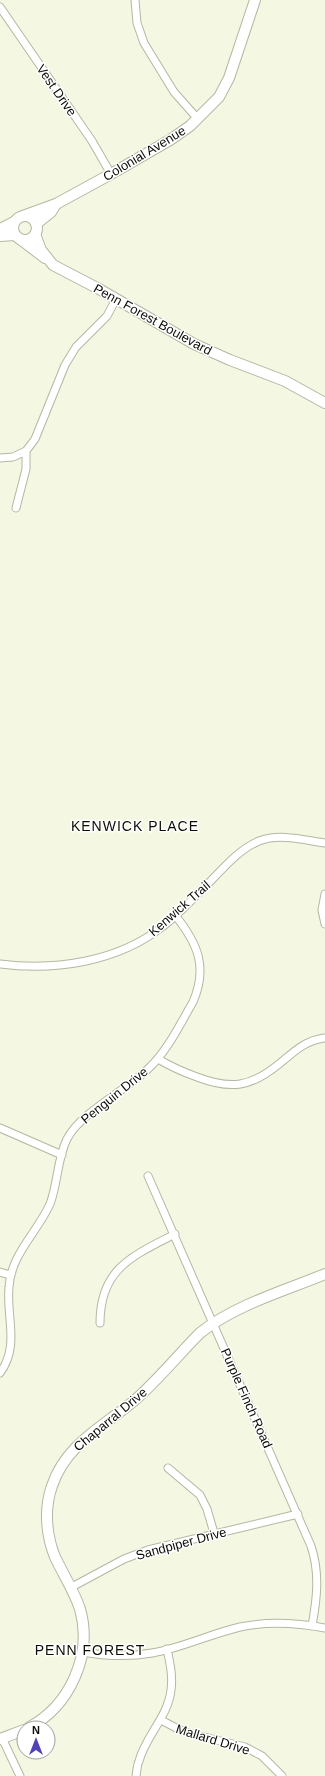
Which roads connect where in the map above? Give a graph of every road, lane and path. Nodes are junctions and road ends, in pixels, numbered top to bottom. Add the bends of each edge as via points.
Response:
1 (135, 0) edge
2 (255, 0) edge
3 (0, 6) edge
4 (197, 118) junction
5 (111, 174) junction
6 (56, 204) junction
7 (23, 216) junction
8 (14, 222) junction
9 (0, 229) edge
10 (36, 229) junction
11 (0, 236) edge
12 (17, 237) junction
13 (48, 260) junction
14 (116, 299) junction
15 (325, 403) edge
16 (26, 451) junction
17 (0, 458) edge
18 (16, 508) dead end
19 (325, 843) edge
20 (325, 894) edge
21 (175, 915) junction
22 (325, 924) edge
23 (0, 964) edge
24 (324, 1038) dead end
25 (158, 1059) junction
26 (0, 1128) edge
27 (62, 1155) junction
28 (148, 1176) dead end
29 (175, 1234) junction
30 (0, 1272) edge
31 (325, 1274) edge
32 (10, 1275) junction
33 (214, 1322) junction
34 (100, 1323) dead end
35 (0, 1373) edge
36 (168, 1468) dead end
37 (298, 1514) junction
38 (214, 1533) junction
39 (70, 1588) junction
40 (312, 1626) junction
41 (325, 1628) edge
42 (168, 1649) junction
43 (82, 1652) junction
44 (39, 1720) edge
45 (161, 1720) junction
46 (16, 1733) edge
47 (1, 1739) edge
48 (20, 1776) edge
49 (136, 1776) edge
50 (282, 1776) edge

1 - 4 street via 137,23 144,43 174,92
2 - 4 street, Colonial Avenue via 229,78 215,102
3 - 5 street, Vest Drive via 92,141
4 - 5 street, Colonial Avenue via 170,140
5 - 6 street, Colonial Avenue
6 - 7 street, Colonial Avenue
6 - 10 street, Colonial Avenue
7 - 8 street, Colonial Avenue
7 - 10 street via 31,218
8 - 9 street, Colonial Avenue
8 - 12 street via 12,229
10 - 12 street, Colonial Avenue via 30,239
10 - 13 street, Penn Forest Boulevard via 41,250
11 - 12 street, Colonial Avenue
12 - 13 street, Penn Forest Boulevard
13 - 14 street, Penn Forest Boulevard
14 - 15 street, Penn Forest Boulevard via 194,344 285,380
14 - 16 street via 107,316 83,339 70,356 35,439
16 - 17 street via 13,457
16 - 18 street via 26,469
19 - 21 street, Kenwick Trail via 281,837 268,838 252,844
20 - 22 street via 322,910
21 - 23 street, Kenwick Trail via 162,927 134,945 104,958 35,966
21 - 25 street, Penguin Drive via 194,943 200,963 200,983 193,1002
24 - 25 street via 307,1042 262,1076 238,1085 213,1083
25 - 27 street, Penguin Drive via 78,1124 68,1138
26 - 27 street
27 - 32 street, Penguin Drive via 49,1204 18,1255
28 - 29 street, Purple Finch Road
29 - 33 street, Purple Finch Road
29 - 34 street via 137,1255 115,1272 104,1293
30 - 32 street
31 - 33 street, Chaparral Drive
32 - 35 street, Penguin Drive via 8,1290 12,1343
33 - 37 street, Purple Finch Road
33 - 39 street, Chaparral Drive via 200,1333 135,1400 77,1445 62,1464 49,1495 47,1519 53,1550
36 - 38 street via 200,1495
37 - 38 street, Sandpiper Drive
37 - 40 street, Purple Finch Road via 314,1553 318,1575
38 - 39 street, Sandpiper Drive via 124,1559
39 - 43 street, Chaparral Drive via 80,1610
40 - 41 street
40 - 42 street via 273,1624 240,1627
42 - 43 street via 116,1656
42 - 45 street via 172,1681
43 - 44 street, Chaparral Drive via 67,1692 52,1711
45 - 49 street via 143,1750
45 - 50 street, Mallard Drive via 192,1734 249,1749 262,1756
46 - 47 street
47 - 48 street

